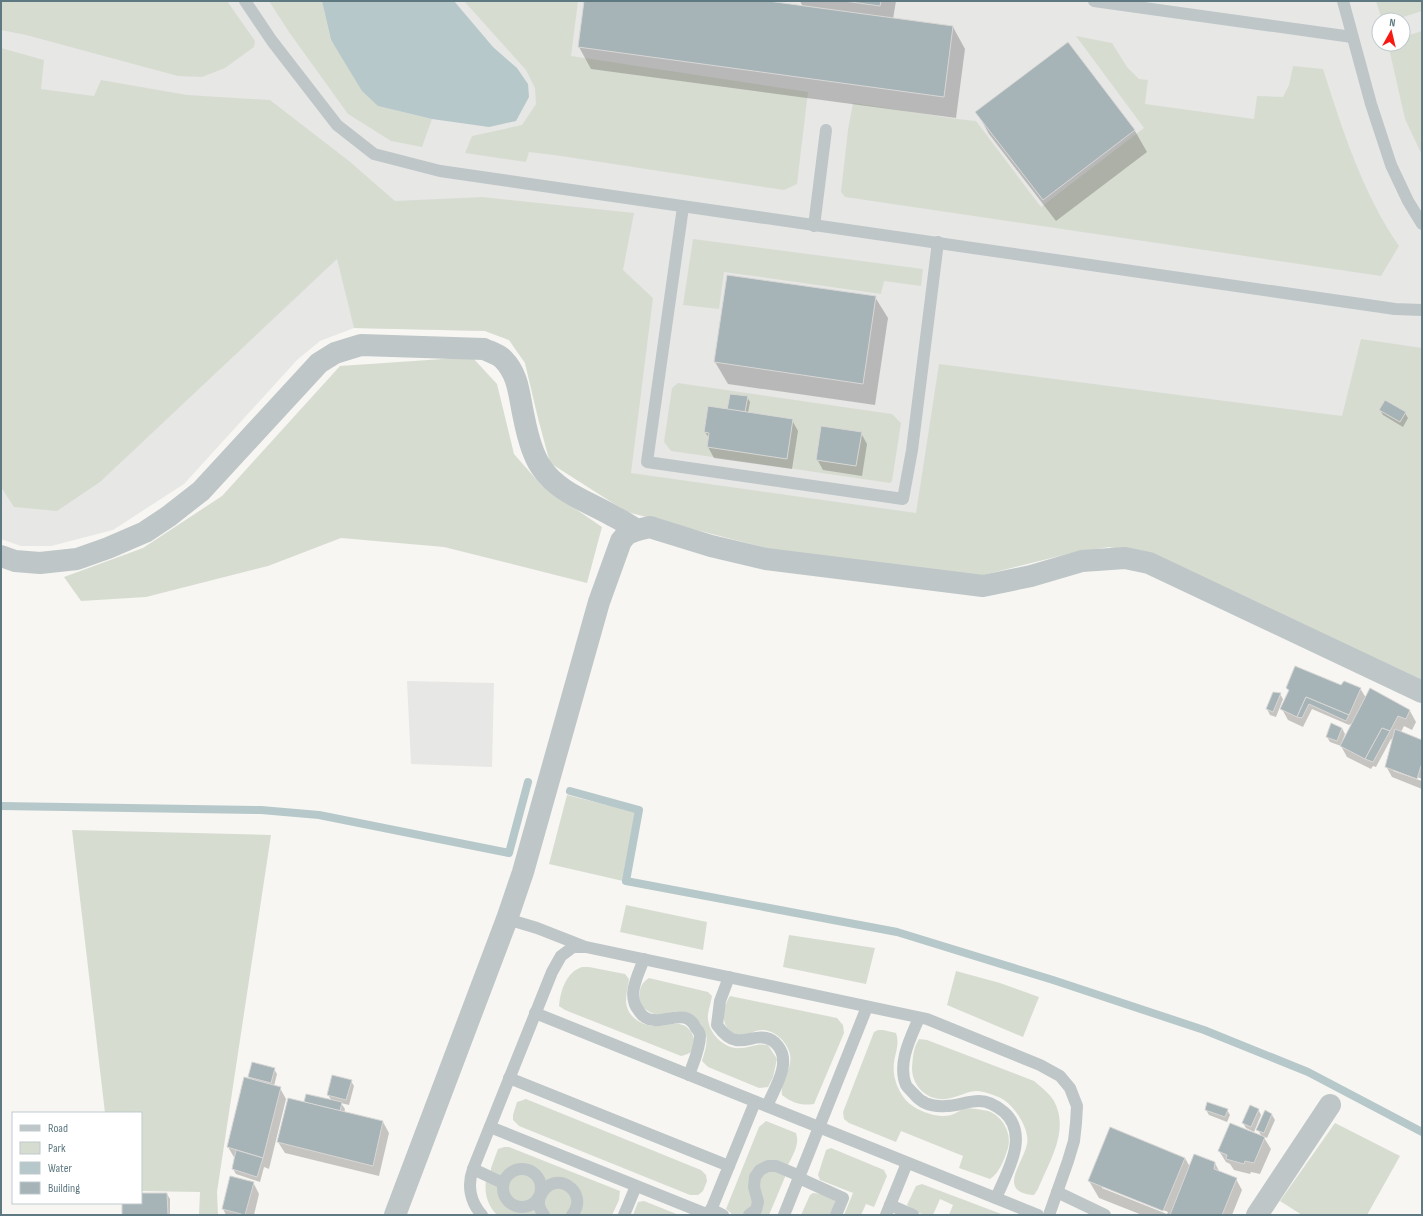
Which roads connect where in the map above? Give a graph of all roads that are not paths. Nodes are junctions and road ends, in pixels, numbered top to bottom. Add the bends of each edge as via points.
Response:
1 (245, 1) edge
2 (1094, 1) edge
3 (1343, 1) edge
4 (1352, 37) junction
5 (826, 130) dead end
6 (683, 206) junction
7 (1422, 224) edge
8 (814, 226) junction
9 (938, 242) junction
10 (1422, 310) edge
11 (637, 530) junction
12 (1, 556) edge
13 (1422, 692) edge
14 (507, 919) junction
15 (586, 947) junction
16 (644, 959) junction
17 (729, 977) junction
18 (867, 1007) junction
19 (535, 1013) junction
20 (920, 1018) junction
21 (689, 1075) junction
22 (509, 1078) junction
23 (755, 1102) junction
24 (1330, 1105) dead end
25 (767, 1106) junction
26 (490, 1127) junction
27 (819, 1127) junction
28 (907, 1163) junction
29 (729, 1166) junction
30 (473, 1169) junction
31 (800, 1177) junction
32 (504, 1183) junction
33 (636, 1186) junction
34 (1057, 1192) junction
35 (541, 1195) junction
36 (996, 1198) junction
37 (888, 1210) edge
38 (401, 1213) edge
39 (710, 1213) edge
40 (482, 1215) edge
41 (544, 1215) edge
42 (572, 1215) edge
43 (624, 1215) edge
44 (723, 1215) edge
45 (749, 1215) edge
46 (784, 1215) edge
47 (836, 1215) edge
48 (913, 1215) edge
49 (1038, 1215) edge
50 (1049, 1215) edge
51 (1105, 1215) edge
52 (1257, 1215) edge

1 - 6 lane via 272,41 337,125 374,154 440,172
2 - 4 lane
3 - 4 lane
4 - 7 lane via 1391,164
5 - 8 lane
6 - 8 lane
6 - 9 lane via 647,462 903,499 912,450
8 - 9 lane
9 - 10 lane via 1396,309
11 - 12 street via 552,481 540,466 529,440 519,389 512,370 502,358 484,349 360,345 335,353 319,363 201,491 145,532 77,559 40,563 15,561
11 - 13 street via 650,527 711,546 766,559 983,586 1031,576 1082,561 1125,558 1149,563
11 - 14 street via 621,541 599,602 523,872
14 - 15 lane
14 - 38 street
15 - 16 lane
15 - 19 lane via 573,948 561,956
16 - 17 lane
16 - 21 lane via 635,983 634,1005 642,1016 655,1020 687,1018 695,1025 700,1035
17 - 18 lane
17 - 25 lane via 720,1001 717,1025 724,1034 735,1040 766,1038 775,1041 781,1049 784,1061
18 - 20 lane
18 - 27 lane
19 - 21 lane
19 - 22 lane
20 - 34 lane via 1040,1065 1060,1076 1070,1088 1077,1106 1074,1141
20 - 36 lane via 905,1054 903,1069 906,1085 917,1099 930,1105 948,1106 980,1101 996,1105 1010,1117 1015,1127 1017,1136 1013,1160
21 - 23 lane
22 - 26 lane
22 - 29 lane
23 - 25 lane
23 - 29 lane
24 - 52 street
25 - 27 lane
26 - 30 lane
26 - 33 lane
27 - 28 lane
27 - 31 lane
28 - 36 lane
28 - 37 lane
29 - 39 lane
30 - 32 lane
30 - 40 lane via 470,1177 470,1195
31 - 45 lane via 776,1166 760,1170 755,1177 754,1187 758,1202 756,1210
31 - 46 lane
31 - 47 lane via 843,1198
32 - 35 lane via 503,1189 508,1201 519,1208 532,1205
32 - 35 lane via 506,1177 516,1170 528,1170 534,1173 541,1183
33 - 39 lane
33 - 43 lane
34 - 50 lane
34 - 51 lane
35 - 41 lane via 538,1200 539,1207
35 - 42 lane via 549,1185 568,1185 573,1189 578,1201
36 - 49 lane
37 - 48 lane
39 - 44 lane

